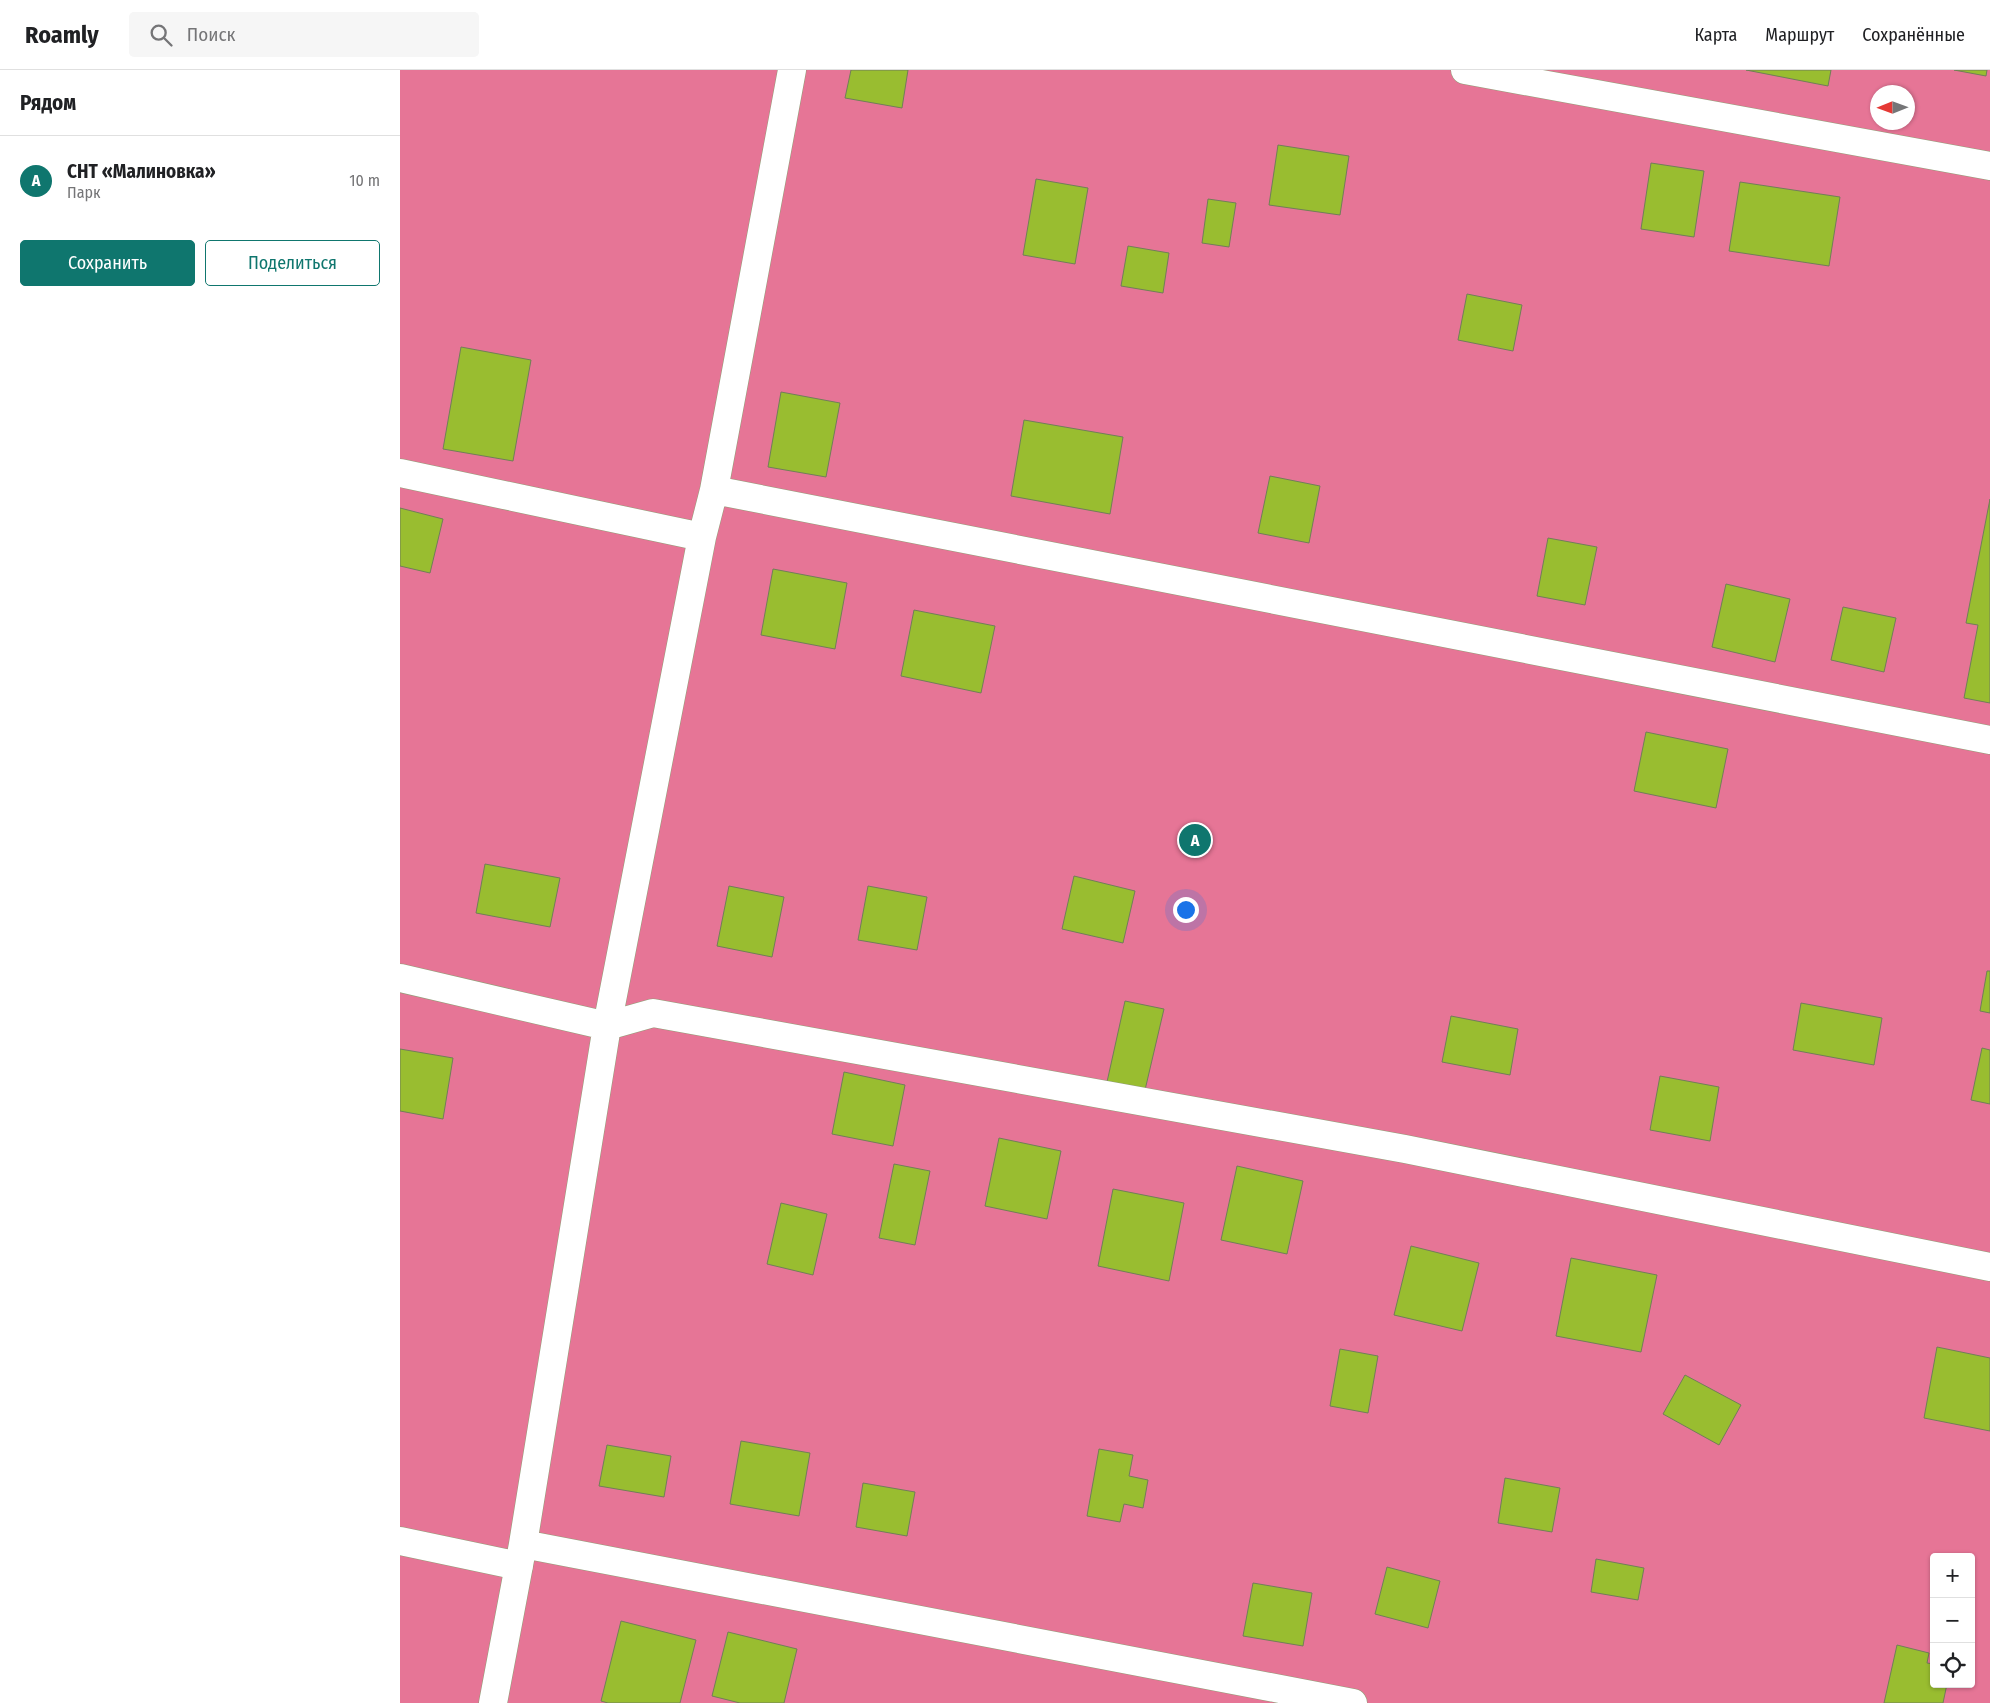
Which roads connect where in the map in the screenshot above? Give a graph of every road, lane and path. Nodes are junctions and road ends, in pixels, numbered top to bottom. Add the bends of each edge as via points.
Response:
1 (792, 70) edge
2 (1466, 70) edge
3 (1990, 166) edge
4 (400, 473) edge
5 (714, 490) junction
6 (702, 537) junction
7 (1990, 740) edge
8 (400, 978) edge
9 (606, 1026) junction
10 (1990, 1266) edge
11 (400, 1541) edge
12 (521, 1555) junction
13 (493, 1703) edge
14 (1353, 1703) edge

1 - 5 street
2 - 3 street
4 - 6 street
5 - 6 street
5 - 7 street
6 - 9 street
8 - 9 street
9 - 10 street via 653,1013 1405,1149
9 - 12 street
11 - 12 street
12 - 13 street
12 - 14 street

